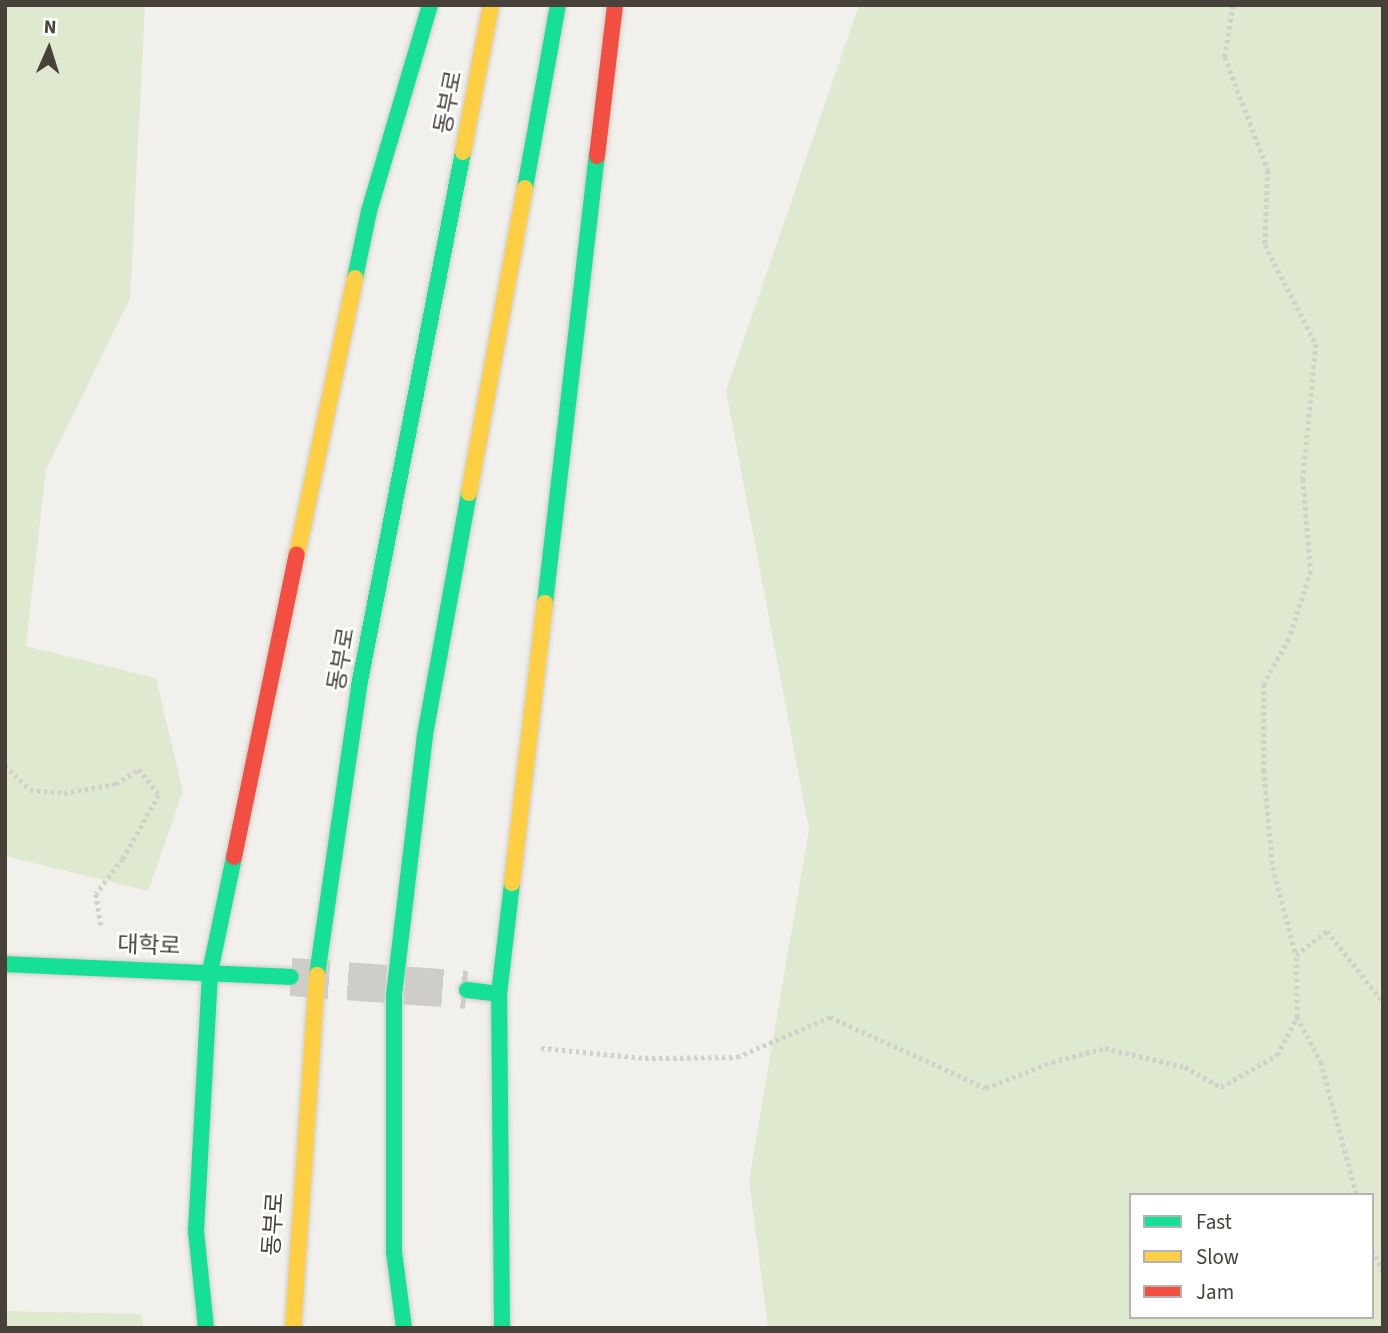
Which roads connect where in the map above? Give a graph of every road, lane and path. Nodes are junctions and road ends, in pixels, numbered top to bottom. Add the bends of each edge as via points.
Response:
1 (430, 5) edge
2 (491, 5) edge
3 (558, 5) edge
4 (615, 5) edge
5 (1233, 5) edge
6 (5, 765) edge
7 (1296, 955) junction
8 (5, 964) edge
9 (113, 967) junction
10 (210, 972) junction
11 (291, 977) tunnel mouth
12 (467, 990) tunnel mouth
13 (499, 994) junction
14 (1383, 1002) edge
15 (1297, 1017) junction
16 (500, 1046) junction
17 (1356, 1193) edge
18 (1374, 1254) edge
19 (1383, 1272) edge
20 (206, 1328) edge
21 (293, 1328) edge
22 (404, 1328) edge
23 (502, 1328) edge

1 - 10 main road via 369,211
2 - 21 main road, 동부로 via 359,687 314,992
3 - 22 main road via 425,735 395,982 394,1252
4 - 13 main road
5 - 7 path via 1225,57 1268,170 1265,245 1316,344 1303,479 1311,570 1289,639 1264,684 1264,769 1273,867
6 - 9 path via 30,790 64,793 116,783 139,769 159,795 123,859 96,894
7 - 14 path via 1326,931
7 - 15 path
8 - 9 main road, 대학로
9 - 10 main road, 대학로
10 - 11 main road, 대학로
10 - 20 main road via 196,1231
12 - 13 main road
13 - 16 main road
15 - 16 path via 1277,1055 1221,1087 1185,1067 1105,1048 1052,1062 986,1088 830,1017 737,1057 645,1058
15 - 17 path via 1321,1062
16 - 23 main road
18 - 19 path

